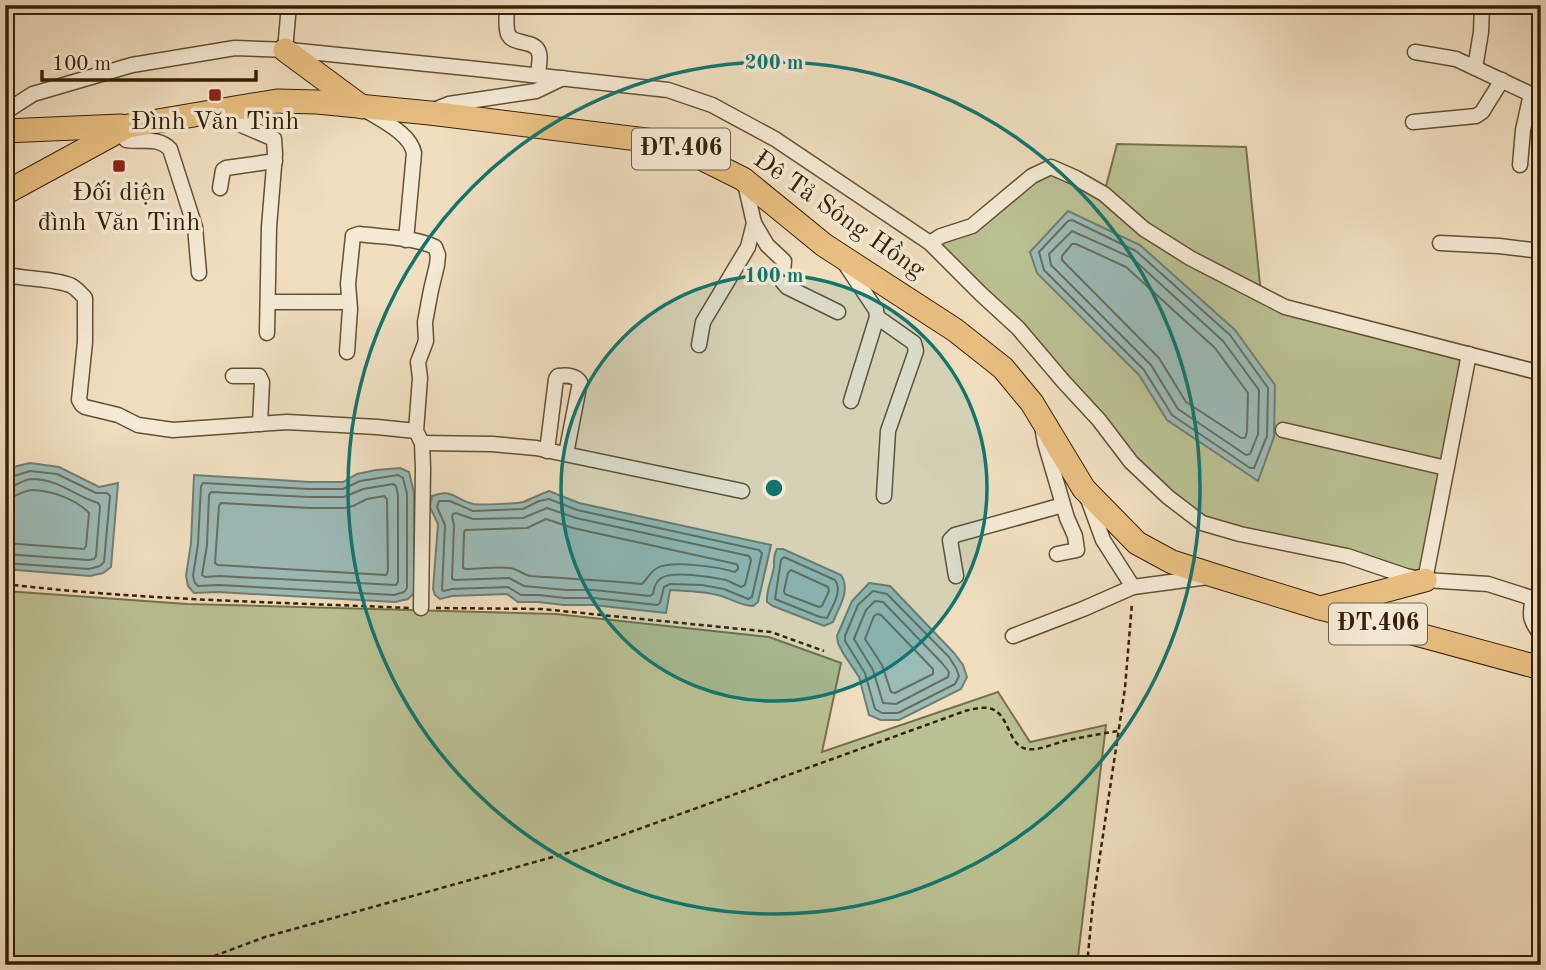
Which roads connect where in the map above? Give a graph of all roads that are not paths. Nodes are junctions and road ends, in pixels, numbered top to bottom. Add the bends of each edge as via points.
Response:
1 (289, 5) edge
2 (507, 5) edge
3 (1482, 5) edge
4 (285, 50) junction
5 (1415, 52) dead end
6 (1475, 68) junction
7 (538, 75) junction
8 (563, 78) junction
9 (1502, 80) junction
10 (1536, 97) edge
11 (362, 107) junction
12 (5, 112) edge
13 (211, 112) junction
14 (430, 113) junction
15 (1413, 122) dead end
16 (128, 126) junction
17 (5, 131) edge
18 (275, 161) junction
19 (1520, 165) dead end
20 (743, 178) junction
21 (220, 188) dead end
22 (5, 193) edge
23 (754, 223) junction
24 (406, 240) junction
25 (930, 243) junction
26 (1440, 243) dead end
27 (1541, 251) edge
28 (838, 254) junction
29 (199, 273) dead end
30 (5, 274) edge
31 (268, 302) junction
32 (349, 302) junction
33 (838, 312) dead end
34 (877, 317) junction
35 (267, 334) dead end
36 (699, 345) dead end
37 (347, 352) dead end
38 (1469, 354) junction
39 (1541, 373) edge
40 (233, 376) dead end
41 (850, 401) dead end
42 (1042, 420) junction
43 (260, 424) junction
44 (1283, 430) dead end
45 (419, 437) junction
46 (547, 450) junction
47 (566, 454) junction
48 (1446, 468) junction
49 (1084, 489) junction
50 (742, 491) dead end
51 (884, 495) dead end
52 (1063, 505) junction
53 (1057, 554) dead end
54 (956, 576) dead end
55 (1216, 576) junction
56 (1425, 580) junction
57 (1133, 587) junction
58 (1537, 600) edge
59 (421, 608) dead end
60 (1320, 608) junction
61 (1541, 635) edge
62 (1013, 636) dead end
63 (1541, 668) edge

1 - 4 street
2 - 7 street via 508,35 538,48
3 - 6 street
4 - 7 street
4 - 11 main road
4 - 12 street via 235,48 132,65 33,94
5 - 6 street via 1456,59
6 - 9 street
7 - 8 street
8 - 14 street via 536,91 449,104
8 - 25 street via 668,90 712,105 775,139
9 - 10 street
9 - 15 street via 1476,116
10 - 19 street via 1523,130
11 - 13 main road, Đê Tả Sông Hồng / ĐT.406 via 277,101
11 - 14 main road, Đê Tả Sông Hồng / ĐT.406
11 - 24 street via 413,146
13 - 16 main road, Đê Tả Sông Hồng / ĐT.406
13 - 18 street via 274,139
14 - 20 main road, Đê Tả Sông Hồng / ĐT.406 via 662,142
16 - 17 main road
16 - 22 main road, Đê Tả Sông Hồng / ĐT.406
16 - 29 street via 123,135 126,140 163,142 170,149 195,227
18 - 21 street via 226,168
18 - 31 street
20 - 23 street
20 - 28 main road, Đê Tả Sông Hồng / ĐT.406
23 - 33 street via 784,261 782,281 787,287
23 - 36 street via 748,247 703,322
24 - 32 street via 354,236
24 - 45 street via 427,243 438,255 425,322 426,341 418,362
25 - 38 street via 972,226 1032,176 1051,167 1104,194 1144,229 1190,258 1285,307
25 - 56 street via 1018,328 1131,462 1202,523 1347,556
26 - 27 street
28 - 34 street
28 - 42 main road, Đê Tả Sông Hồng / ĐT.406 via 955,330 1003,368
30 - 43 street via 73,286 85,298 82,405 138,425 173,430
31 - 32 street
31 - 35 street
32 - 37 street
34 - 41 street
34 - 51 street via 914,343 916,351 888,431
38 - 39 street
38 - 48 street
40 - 43 street via 259,376
42 - 49 main road, Đê Tả Sông Hồng / ĐT.406
42 - 52 street
43 - 45 street via 327,424
44 - 48 street
45 - 46 street
45 - 59 street via 424,468
46 - 47 street
46 - 47 street via 556,379 568,375 580,382
47 - 50 street
48 - 56 street
49 - 55 main road, Đê Tả Sông Hồng / ĐT.406 via 1137,544 1172,562
49 - 57 street via 1103,540
52 - 53 street via 1077,550
52 - 54 street via 956,535 950,540
55 - 57 street
55 - 60 main road, ĐT.406
56 - 58 street via 1488,584
56 - 60 main road
57 - 62 street
58 - 61 street via 1530,614
60 - 63 main road, ĐT.406

